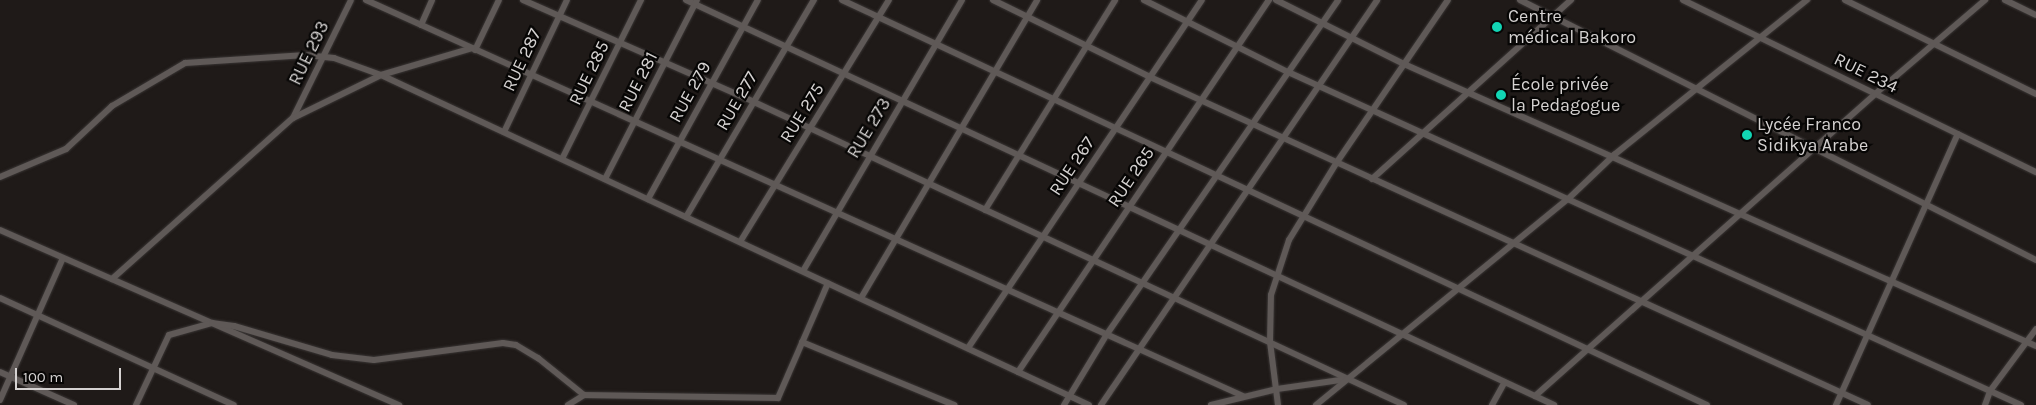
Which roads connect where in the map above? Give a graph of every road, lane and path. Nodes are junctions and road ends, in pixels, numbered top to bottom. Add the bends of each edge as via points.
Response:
1 (351, 0) edge
2 (366, 0) edge
3 (432, 0) edge
4 (500, 0) edge
5 (524, 0) edge
6 (567, 0) edge
7 (642, 0) edge
8 (686, 0) edge
9 (758, 0) edge
10 (814, 0) edge
11 (842, 0) edge
12 (889, 0) edge
13 (962, 0) edge
14 (993, 0) edge
15 (1036, 0) edge
16 (1115, 0) edge
17 (1144, 0) edge
18 (1202, 0) edge
19 (1269, 0) edge
20 (1276, 0) edge
21 (1338, 0) edge
22 (1377, 0) edge
23 (1448, 0) edge
24 (1520, 0) edge
25 (1571, 0) edge
26 (1683, 0) edge
27 (1807, 0) edge
28 (1844, 0) edge
29 (1985, 0) edge
30 (2005, 0) edge
31 (696, 2) edge
32 (2036, 15) edge
33 (559, 16) junction
34 (1551, 16) junction
35 (878, 17) junction
36 (1027, 17) junction
37 (1187, 22) junction
38 (1323, 24) junction
39 (421, 25) junction
40 (743, 26) junction
41 (1760, 37) junction
42 (1351, 38) junction
43 (620, 43) junction
44 (1933, 43) junction
45 (936, 44) junction
46 (787, 47) junction
47 (1086, 47) junction
48 (1238, 47) junction
49 (474, 49) junction
50 (323, 56) junction
51 (665, 63) junction
52 (1404, 64) junction
53 (995, 71) junction
54 (1288, 72) junction
55 (844, 73) junction
56 (381, 74) junction
57 (532, 75) junction
58 (1150, 77) junction
59 (712, 84) junction
60 (1318, 86) junction
61 (1696, 88) junction
62 (1467, 92) junction
63 (1875, 94) junction
64 (2036, 94) edge
65 (1053, 99) junction
66 (903, 100) junction
67 (1201, 100) junction
68 (591, 102) junction
69 (754, 102) junction
70 (1372, 110) junction
71 (293, 118) junction
72 (634, 121) junction
73 (1253, 124) junction
74 (810, 128) junction
75 (962, 128) junction
76 (1116, 129) junction
77 (504, 132) junction
78 (1422, 133) junction
79 (1958, 134) junction
80 (1283, 137) junction
81 (680, 142) junction
82 (1814, 148) junction
83 (1166, 153) junction
84 (1019, 154) junction
85 (1614, 155) junction
86 (870, 156) junction
87 (562, 159) junction
88 (720, 160) junction
89 (1337, 162) junction
90 (2036, 172) edge
91 (1217, 176) junction
92 (0, 177) edge
93 (1372, 178) junction
94 (605, 179) junction
95 (1079, 182) junction
96 (775, 184) junction
97 (929, 184) junction
98 (1247, 191) junction
99 (648, 199) junction
100 (1568, 199) junction
101 (1926, 204) junction
102 (1129, 206) junction
103 (985, 210) junction
104 (837, 212) junction
105 (1740, 213) junction
106 (686, 217) junction
107 (1303, 217) junction
108 (1180, 229) junction
109 (0, 230) edge
110 (1042, 236) junction
111 (897, 239) junction
112 (740, 242) junction
113 (1210, 244) junction
114 (1512, 244) junction
115 (1693, 256) junction
116 (63, 258) junction
117 (1093, 260) junction
118 (2036, 260) edge
119 (803, 271) junction
120 (1276, 274) junction
121 (112, 279) junction
122 (1892, 281) junction
123 (828, 283) junction
124 (1143, 283) junction
125 (1007, 289) junction
126 (1457, 290) junction
127 (1174, 297) junction
128 (0, 298) edge
129 (861, 298) junction
130 (1642, 300) junction
131 (1058, 312) junction
132 (38, 315) junction
133 (212, 323) junction
134 (2036, 329) edge
135 (1107, 334) junction
136 (1404, 335) junction
137 (1867, 335) junction
138 (2026, 341) junction
139 (802, 342) junction
140 (1270, 342) junction
141 (2036, 346) edge
142 (968, 348) junction
143 (1139, 349) junction
144 (1587, 349) junction
145 (153, 369) junction
146 (0, 372) edge
147 (1018, 372) junction
148 (10, 377) junction
149 (1348, 379) junction
150 (1505, 382) junction
151 (1277, 389) junction
152 (1990, 391) junction
153 (1842, 392) junction
154 (584, 395) junction
155 (1070, 396) junction
156 (1243, 396) junction
157 (1535, 396) junction
158 (0, 400) edge
159 (74, 405) edge
160 (136, 405) edge
161 (234, 405) edge
162 (399, 405) edge
163 (568, 405) edge
164 (954, 405) edge
165 (1064, 405) edge
166 (1089, 405) edge
167 (1101, 405) edge
168 (1211, 405) edge
169 (1278, 405) edge
170 (1316, 405) edge
171 (1404, 405) edge
172 (1492, 405) edge
173 (1554, 405) edge
174 (1707, 405) edge
175 (1836, 405) edge
176 (1868, 405) edge
177 (1985, 405) edge
178 (2021, 405) edge

1 - 50 street, RUE 293
2 - 39 street
3 - 39 street
4 - 49 street
5 - 33 street
6 - 33 street, RUE 287
7 - 43 street, RUE 285
8 - 31 street
9 - 40 street, RUE 279
10 - 46 street, RUE 277
11 - 35 street
12 - 35 street, RUE 275
13 - 45 street, RUE 273
14 - 36 street
15 - 36 street
16 - 47 street
17 - 37 street
18 - 37 street, RUE 267
19 - 48 street, RUE 265
20 - 38 street
21 - 38 street
22 - 42 street
23 - 52 street
24 - 34 street
25 - 34 street
26 - 41 street, RUE 234
27 - 41 street
28 - 44 street
29 - 44 street
30 - 32 street
31 - 40 street
31 - 51 street, RUE 281
33 - 43 street
33 - 57 street, RUE 287
34 - 61 street
34 - 62 street
35 - 45 street
35 - 55 street, RUE 275
36 - 47 street
36 - 53 street
37 - 48 street
37 - 58 street, RUE 267
38 - 42 street
38 - 54 street
39 - 49 street
40 - 46 street
40 - 59 street, RUE 279
41 - 61 street
41 - 63 street, RUE 234
42 - 52 street
42 - 60 street
43 - 51 street
43 - 68 street, RUE 285
44 - 63 street
44 - 64 street
45 - 53 street
45 - 66 street, RUE 273
46 - 55 street
46 - 69 street, RUE 277
47 - 58 street
47 - 65 street
48 - 54 street
48 - 67 street, RUE 265
49 - 56 street
49 - 57 street
50 - 56 street
50 - 71 street, RUE 293
50 - 92 street via 218,58 185,63 112,106 66,149
51 - 59 street
51 - 72 street, RUE 281
52 - 62 street
52 - 70 street
53 - 65 street
53 - 75 street
54 - 60 street
54 - 73 street
55 - 66 street
55 - 74 street, RUE 275
56 - 71 street
56 - 77 street
57 - 68 street
57 - 77 street, RUE 287
58 - 67 street
58 - 76 street, RUE 267
59 - 69 street
59 - 81 street, RUE 279
60 - 70 street
60 - 80 street
61 - 82 street
61 - 85 street
62 - 78 street
62 - 85 street
63 - 79 street, RUE 234
63 - 82 street
65 - 76 street
65 - 84 street
66 - 75 street
66 - 86 street, RUE 273
67 - 73 street
67 - 83 street, RUE 265
68 - 72 street
68 - 87 street, RUE 285
69 - 74 street
69 - 88 street, RUE 277
70 - 78 street
70 - 89 street
71 - 121 street
72 - 81 street
72 - 94 street, RUE 281
73 - 80 street
73 - 91 street
74 - 86 street
74 - 96 street, RUE 275
75 - 84 street
75 - 97 street
76 - 83 street
76 - 95 street, RUE 267
77 - 87 street
78 - 93 street
78 - 100 street
79 - 90 street, RUE 234
79 - 101 street
80 - 89 street
80 - 98 street
81 - 88 street
81 - 99 street, RUE 279
82 - 101 street
82 - 105 street
83 - 91 street
83 - 102 street, RUE 265
84 - 95 street
84 - 103 street
85 - 100 street
85 - 105 street
86 - 97 street
86 - 104 street, RUE 273
87 - 94 street
88 - 96 street
88 - 106 street, RUE 277
89 - 93 street
89 - 107 street
91 - 98 street
91 - 108 street
93 - 114 street
94 - 99 street
95 - 102 street
95 - 110 street, RUE 267
96 - 104 street
96 - 112 street, RUE 275
97 - 103 street
97 - 111 street
98 - 107 street
98 - 113 street
99 - 106 street
100 - 114 street
100 - 115 street
101 - 118 street
101 - 122 street
102 - 108 street
102 - 117 street, RUE 265
103 - 110 street
104 - 111 street
104 - 119 street, RUE 273
105 - 115 street
105 - 122 street
106 - 112 street
107 - 120 street via 1289,240
107 - 126 street
108 - 113 street
108 - 124 street
109 - 116 street
110 - 117 street
110 - 125 street, RUE 267
111 - 125 street
111 - 129 street
112 - 119 street
113 - 120 street
113 - 127 street
114 - 126 street
114 - 130 street
115 - 130 street
115 - 137 street
116 - 121 street
116 - 132 street
117 - 124 street
117 - 131 street, RUE 265
119 - 123 street
120 - 136 street
120 - 140 street via 1271,295
121 - 133 street
122 - 137 street
122 - 138 street
123 - 129 street
123 - 139 street
124 - 127 street
124 - 135 street
125 - 131 street
125 - 142 street, RUE 267
126 - 136 street
126 - 144 street
127 - 140 street
127 - 143 street
128 - 132 street
129 - 142 street
130 - 144 street
130 - 153 street
131 - 135 street
131 - 147 street, RUE 265
132 - 145 street
132 - 148 street
133 - 145 street via 169,335
133 - 154 street via 234,326 332,355 374,360 503,344 516,346 538,358
133 - 162 street
134 - 138 street
135 - 143 street
135 - 155 street
136 - 149 street
136 - 150 street
137 - 152 street
137 - 153 street
138 - 141 street
138 - 152 street
139 - 154 street via 778,398
139 - 164 street
140 - 149 street
140 - 151 street
142 - 147 street
143 - 156 street
143 - 167 street
144 - 157 street
144 - 174 street
145 - 160 street
145 - 161 street
146 - 148 street
147 - 155 street
148 - 158 street
148 - 159 street
149 - 151 street
149 - 170 street
149 - 171 street
150 - 157 street
150 - 172 street
151 - 156 street
151 - 169 street
152 - 177 street
152 - 178 street
153 - 175 street
153 - 176 street
154 - 163 street
155 - 165 street
155 - 166 street
156 - 168 street
157 - 173 street

